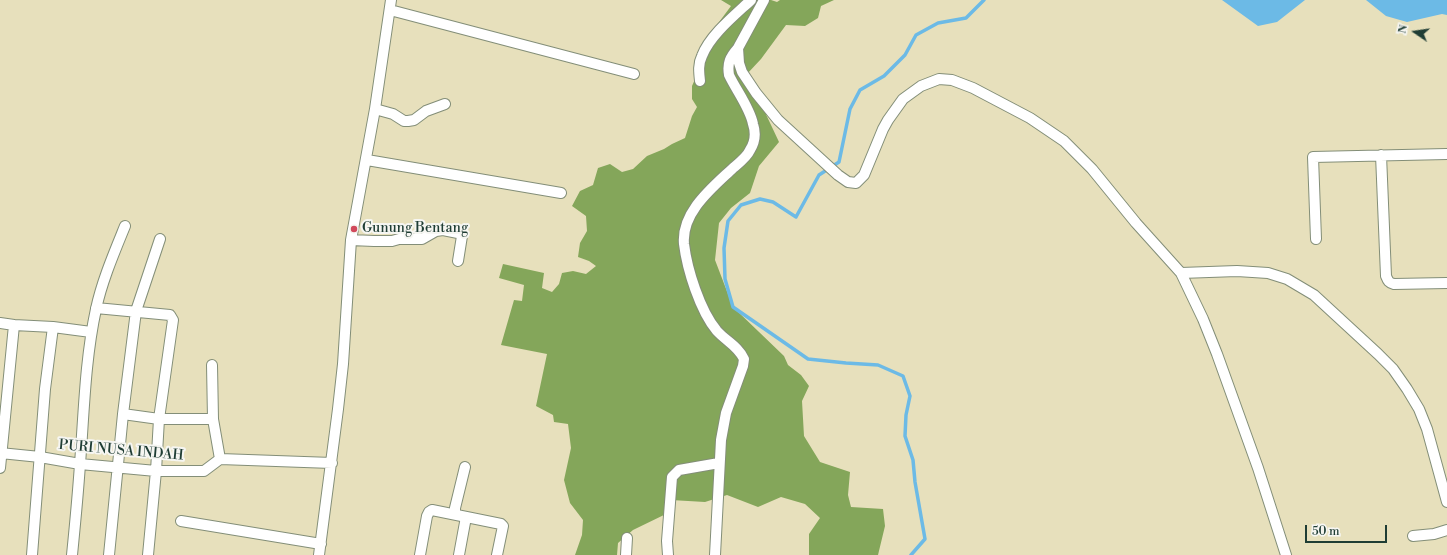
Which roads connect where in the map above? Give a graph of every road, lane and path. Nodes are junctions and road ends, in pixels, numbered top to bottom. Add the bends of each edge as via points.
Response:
1 (751, 0) edge
2 (764, 0) edge
3 (390, 5) edge
4 (738, 48) junction
5 (634, 74) dead end
6 (700, 80) dead end
7 (445, 104) dead end
8 (375, 109) junction
9 (1447, 154) edge
10 (1381, 155) junction
11 (367, 160) junction
12 (561, 193) dead end
13 (124, 226) dead end
14 (160, 239) dead end
15 (1316, 239) dead end
16 (351, 240) junction
17 (458, 261) dead end
18 (1182, 273) junction
19 (1447, 283) edge
20 (96, 308) junction
21 (136, 311) junction
22 (0, 323) edge
23 (14, 325) junction
24 (53, 327) junction
25 (92, 332) junction
26 (212, 365) dead end
27 (123, 414) junction
28 (213, 418) junction
29 (159, 419) junction
30 (0, 453) edge
31 (40, 458) junction
32 (220, 459) junction
33 (332, 463) junction
34 (719, 463) junction
35 (80, 464) junction
36 (0, 468) edge
37 (118, 468) junction
38 (464, 468) dead end
39 (156, 471) junction
40 (1447, 502) edge
41 (455, 514) junction
42 (466, 517) junction
43 (181, 521) dead end
44 (1447, 530) edge
45 (1413, 536) dead end
46 (627, 538) dead end
47 (321, 544) junction
48 (32, 555) edge
49 (72, 555) edge
50 (109, 555) edge
51 (148, 555) edge
52 (319, 555) edge
53 (420, 555) edge
54 (459, 555) edge
55 (497, 555) edge
56 (626, 555) edge
57 (668, 555) edge
58 (715, 555) edge
59 (1286, 555) edge

1 - 6 street via 711,41 702,56
2 - 4 street
3 - 5 street
3 - 8 street
4 - 18 street via 742,72 778,120 822,162 852,183 864,175 888,120 903,100 921,86 939,79 952,80 973,88 1030,118 1064,141 1092,169 1136,224
4 - 34 street via 730,58 729,75 750,113 755,139 750,152 696,205 685,228 684,242 688,264 705,315 744,359 726,413 720,440
7 - 8 street via 426,111 408,122
8 - 11 street
9 - 10 street
10 - 15 street via 1314,157
10 - 19 street via 1388,280 1394,284
11 - 12 street
11 - 16 street
13 - 20 street via 110,260
14 - 21 street
16 - 17 street via 422,239 443,230 462,236
16 - 33 street via 343,364
18 - 40 street via 1268,273 1287,279 1314,295 1393,369 1407,389 1427,429
18 - 59 street via 1220,361
20 - 21 street
20 - 25 street
21 - 27 street
21 - 29 street via 170,314 173,320
22 - 23 street
23 - 24 street
23 - 30 street
24 - 25 street
24 - 31 street
25 - 35 street
26 - 28 street
27 - 29 street
27 - 37 street
28 - 29 street
28 - 32 street
29 - 39 street
30 - 31 street, PURI NUSA INDAH
30 - 36 street
31 - 35 street, PURI NUSA INDAH
31 - 48 street
32 - 33 street
32 - 39 street, PURI NUSA INDAH via 204,471
33 - 47 street
34 - 57 street via 679,470 672,477
34 - 58 street
35 - 37 street, PURI NUSA INDAH
35 - 49 street
37 - 39 street, PURI NUSA INDAH
37 - 50 street
38 - 41 street
39 - 51 street
41 - 42 street
41 - 53 street via 432,510 429,512
42 - 54 street
42 - 55 street via 502,526
43 - 47 street
44 - 45 street
46 - 56 street
47 - 52 street

